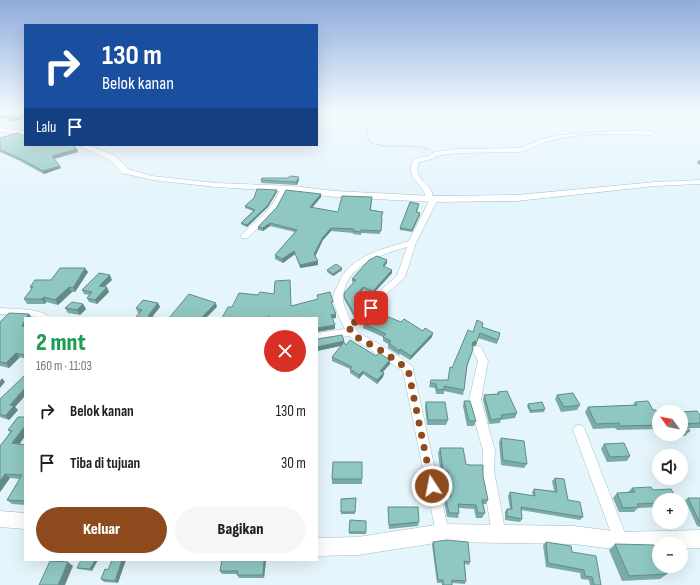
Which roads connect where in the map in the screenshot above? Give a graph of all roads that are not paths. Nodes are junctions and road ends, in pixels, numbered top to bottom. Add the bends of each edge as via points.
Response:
1 (555, 138) edge
2 (84, 146) edge
3 (700, 182) edge
4 (284, 188) junction
5 (432, 199) junction
6 (245, 236) dead end
7 (412, 242) junction
8 (0, 311) edge
9 (42, 317) edge
10 (349, 328) junction
11 (318, 337) edge
12 (477, 350) dead end
13 (580, 430) dead end
14 (0, 518) edge
15 (24, 521) edge
16 (442, 533) junction
17 (499, 535) junction
18 (700, 539) edge
19 (621, 541) junction
20 (318, 547) edge

1 - 5 street via 520,150 441,152 430,158 416,160 413,168 416,178 429,191
2 - 4 street via 113,158 124,171 152,178 216,185
3 - 5 street via 518,198
4 - 5 street via 335,194
4 - 6 street via 278,202
5 - 7 street
7 - 10 street via 401,277 374,301 371,305 371,315
7 - 10 street via 373,255 352,270 343,282 338,297
8 - 9 street
10 - 11 street
10 - 16 street via 355,336 408,369
12 - 17 street via 483,361 475,400 489,451 488,471
13 - 19 street
14 - 15 street
16 - 17 street
16 - 20 street via 358,546
17 - 19 street via 574,535
18 - 19 street

